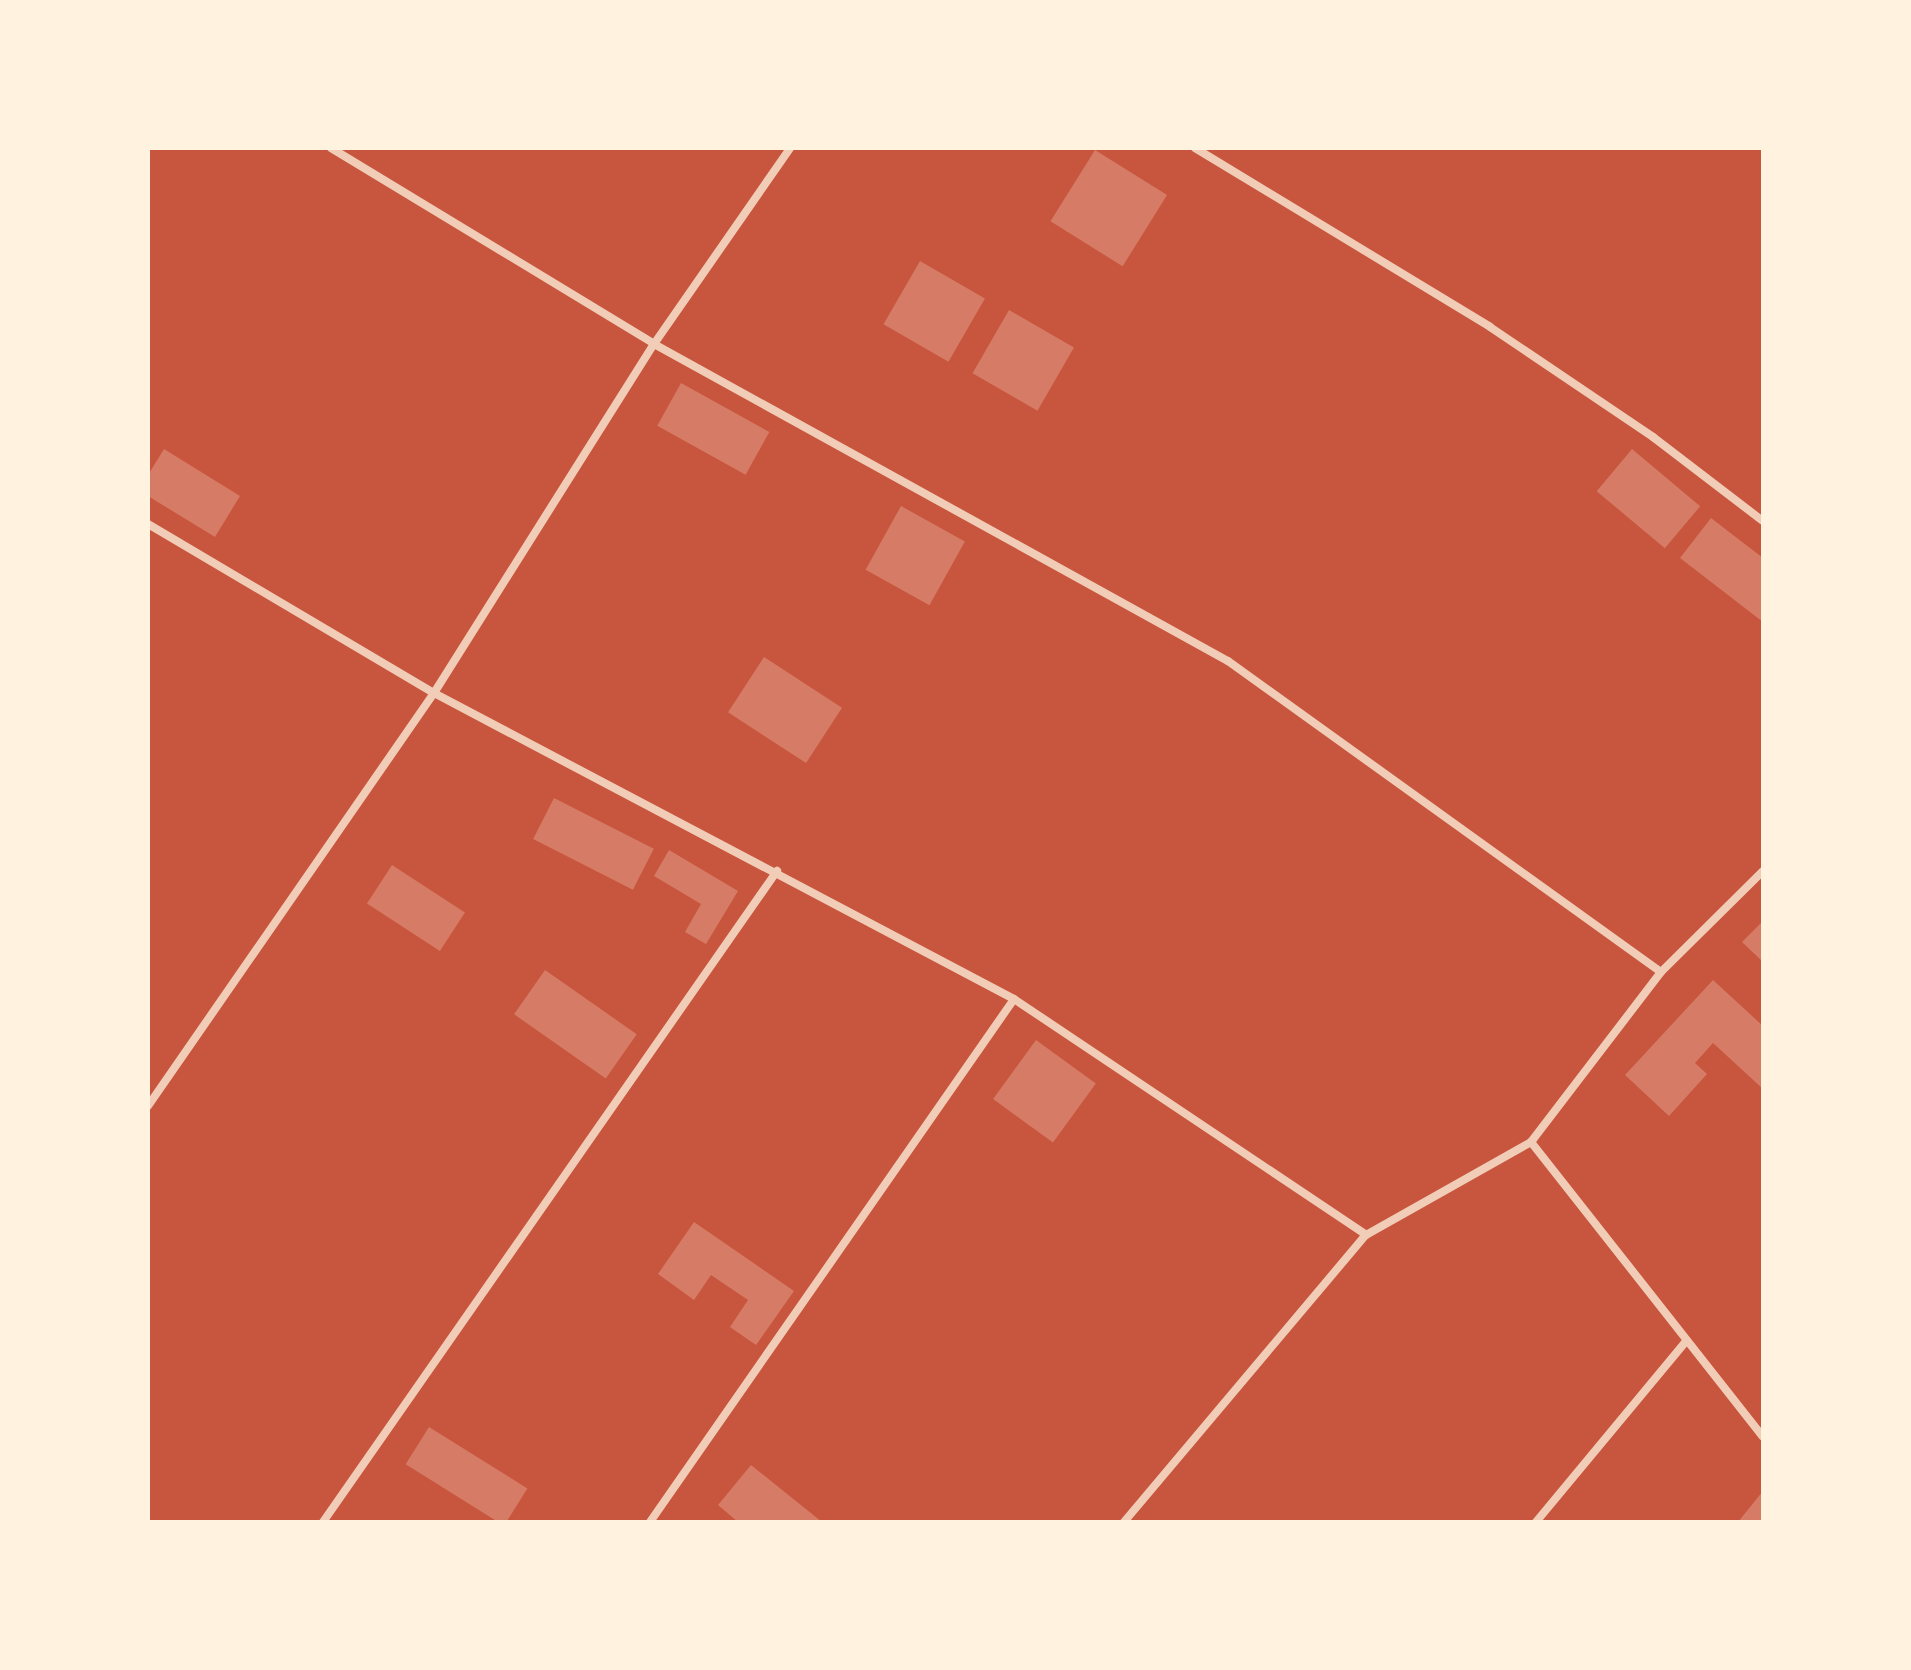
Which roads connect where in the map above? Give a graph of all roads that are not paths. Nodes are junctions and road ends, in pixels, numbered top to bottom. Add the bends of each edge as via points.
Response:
1 (331, 148) edge
2 (790, 148) edge
3 (1195, 148) edge
4 (654, 344) junction
5 (1763, 521) edge
6 (148, 524) edge
7 (434, 693) junction
8 (777, 871) junction
9 (1763, 871) edge
10 (1661, 972) junction
11 (1014, 999) junction
12 (148, 1106) edge
13 (1531, 1142) junction
14 (1366, 1235) junction
15 (1687, 1340) junction
16 (1763, 1437) edge
17 (323, 1522) edge
18 (650, 1522) edge
19 (1124, 1522) edge
20 (1536, 1522) edge

1 - 4 street
2 - 4 street
3 - 5 street via 1490,327 1653,437
4 - 7 street
4 - 10 street via 1228,661
6 - 7 street
7 - 8 street
7 - 12 street
8 - 11 street
8 - 17 street
9 - 10 street
10 - 13 street
11 - 14 street
11 - 18 street
13 - 14 street
13 - 15 street
14 - 19 street
15 - 16 street
15 - 20 street

